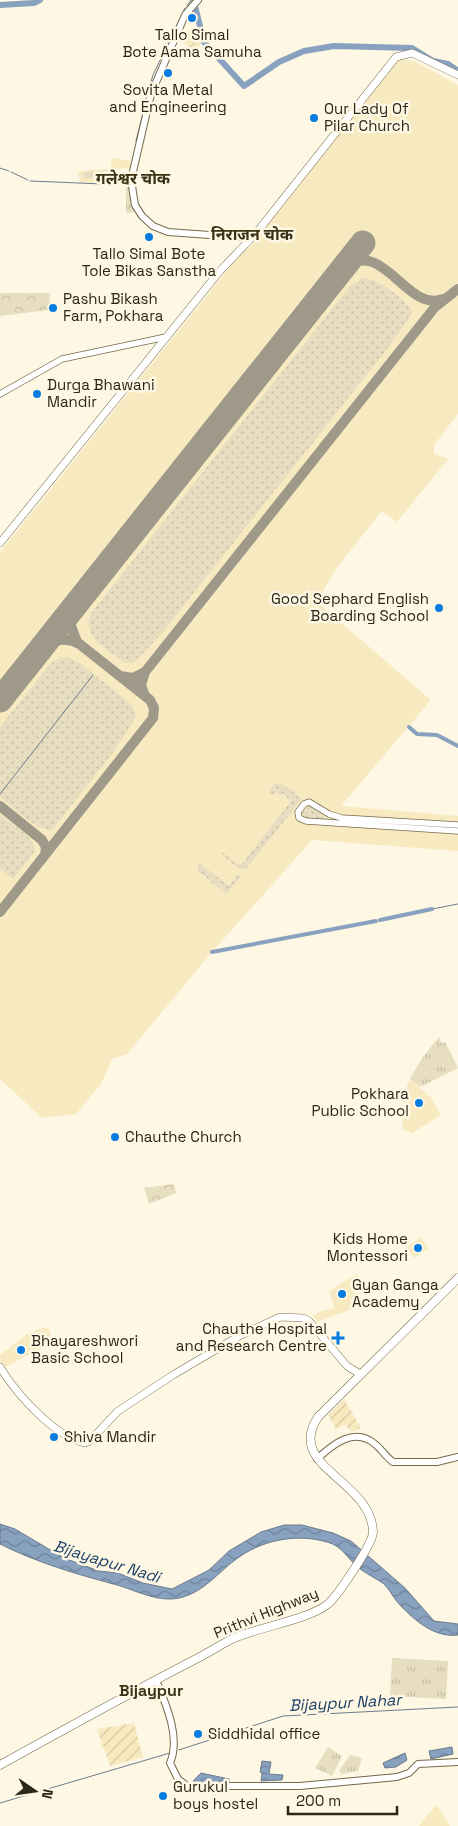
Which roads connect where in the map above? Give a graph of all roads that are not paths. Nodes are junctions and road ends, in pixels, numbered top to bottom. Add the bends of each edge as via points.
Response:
1 (198, 0) edge
2 (458, 75) edge
3 (250, 238) junction
4 (166, 337) junction
5 (0, 394) edge
6 (0, 543) edge
7 (458, 825) edge
8 (458, 831) edge
9 (458, 1278) edge
10 (0, 1366) edge
11 (360, 1374) junction
12 (458, 1457) edge
13 (317, 1459) junction
14 (156, 1680) junction
15 (458, 1762) edge
16 (0, 1765) edge

1 - 3 main road via 185,15 151,94 131,180 135,205 153,226 168,232
2 - 3 main road via 412,53 396,57
3 - 4 main road
4 - 5 street via 62,359
4 - 6 main road
7 - 8 street via 342,818 309,802 298,812 301,820 306,821
9 - 11 highway
10 - 11 main road via 36,1411 56,1428 85,1443 118,1411 173,1375 280,1317 309,1321 347,1366
11 - 13 highway via 314,1422 310,1442
12 - 13 main road via 437,1462 393,1462 374,1443 353,1438 333,1444
13 - 14 highway, Prithvi Highway via 360,1497 373,1527 371,1542 335,1596 322,1608 233,1639
14 - 15 main road via 174,1736 176,1748 170,1763 178,1779 186,1786 300,1786 396,1777 409,1773 418,1764
14 - 16 highway, Prithvi Highway

